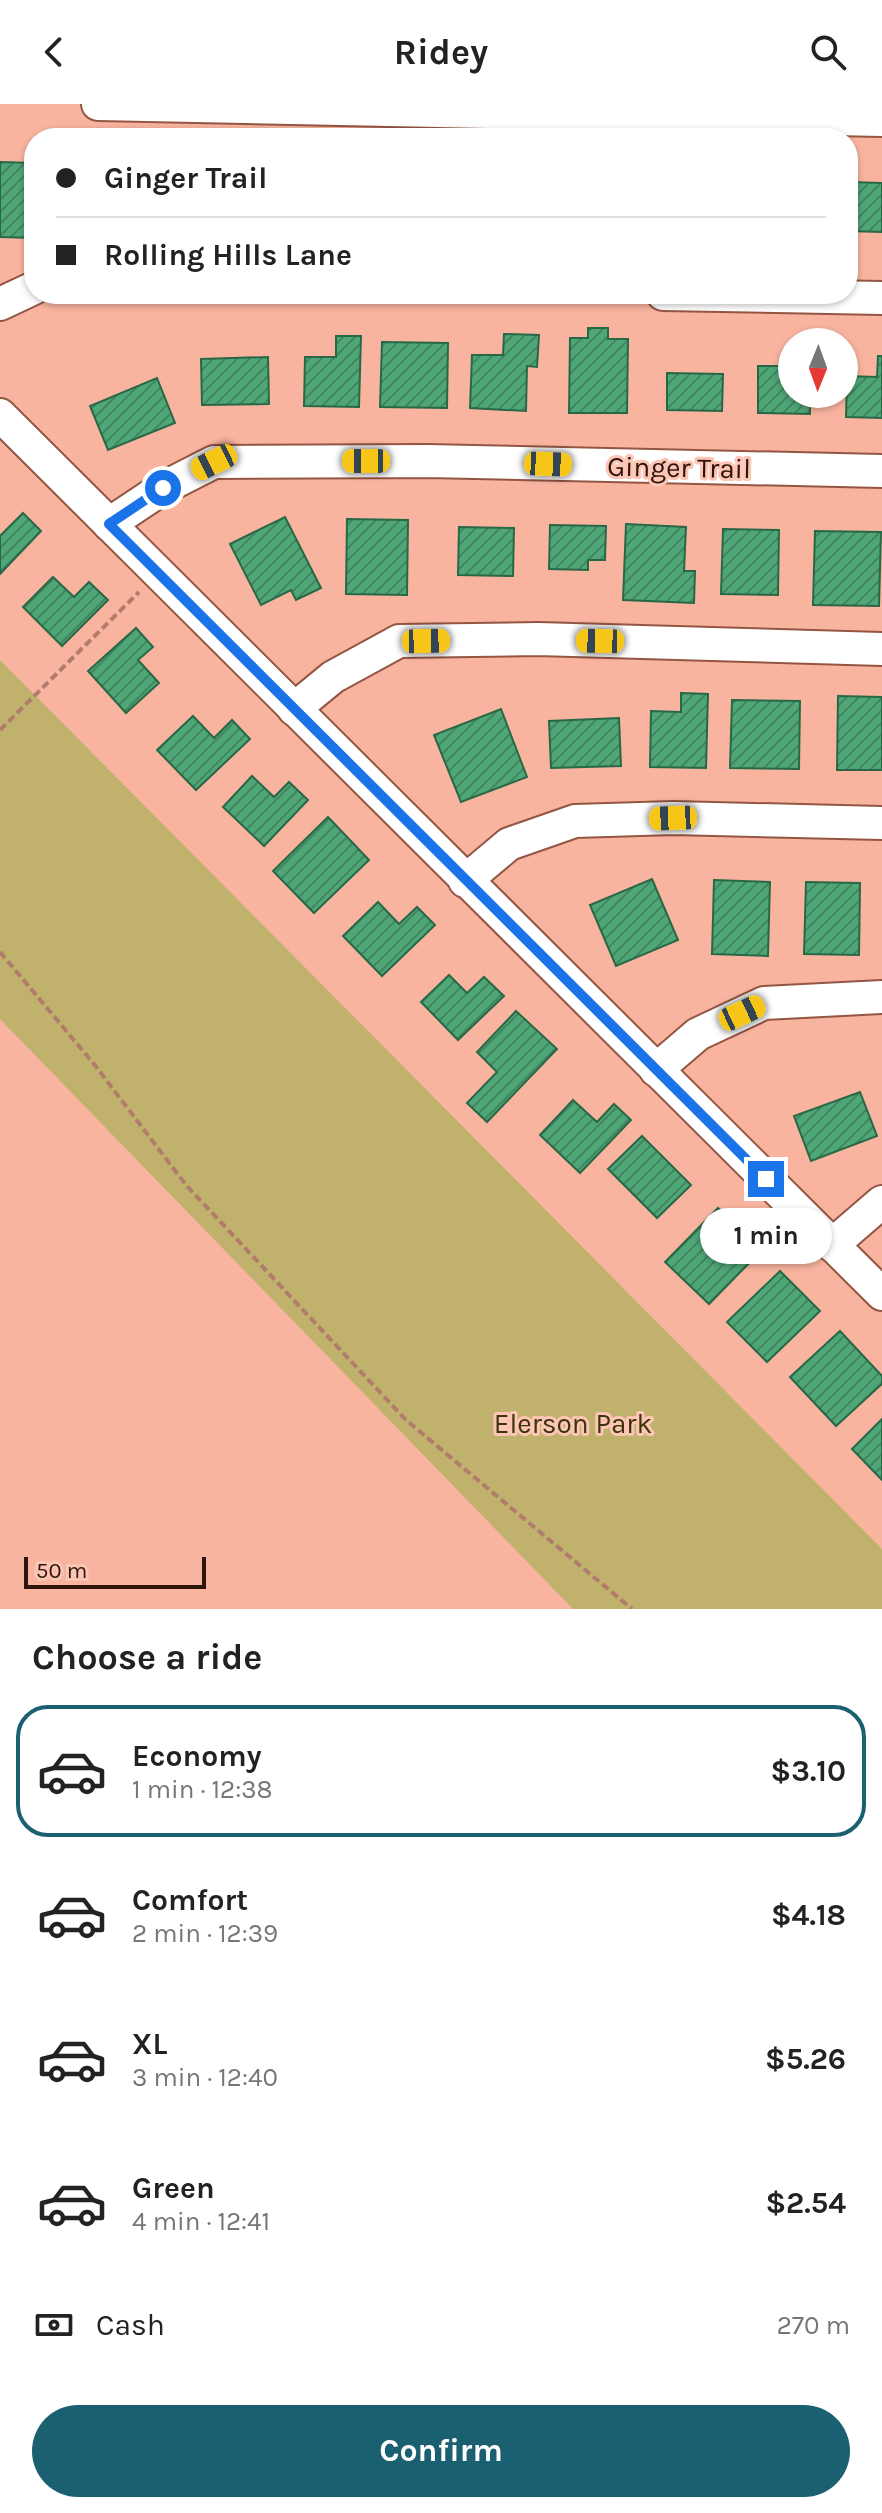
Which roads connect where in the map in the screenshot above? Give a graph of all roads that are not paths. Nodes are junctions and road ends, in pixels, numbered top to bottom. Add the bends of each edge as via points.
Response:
1 (98, 104) edge
2 (882, 120) edge
3 (24, 293) edge
4 (858, 298) edge
5 (882, 298) edge
6 (0, 304) edge
7 (0, 415) edge
8 (882, 471) edge
9 (109, 524) junction
10 (882, 649) edge
11 (294, 709) junction
12 (882, 823) edge
13 (465, 881) junction
14 (882, 997) edge
15 (656, 1070) junction
16 (882, 1202) edge
17 (832, 1245) junction
18 (882, 1294) edge

1 - 2 street
3 - 6 street
4 - 5 street
7 - 9 street
8 - 9 street, Ginger Trail via 214,462
9 - 11 street
10 - 11 street via 538,639 399,641 333,677
11 - 13 street
12 - 13 street via 575,821 509,844
13 - 15 street
14 - 15 street via 764,1003 698,1034
15 - 17 street
16 - 17 street
17 - 18 street

